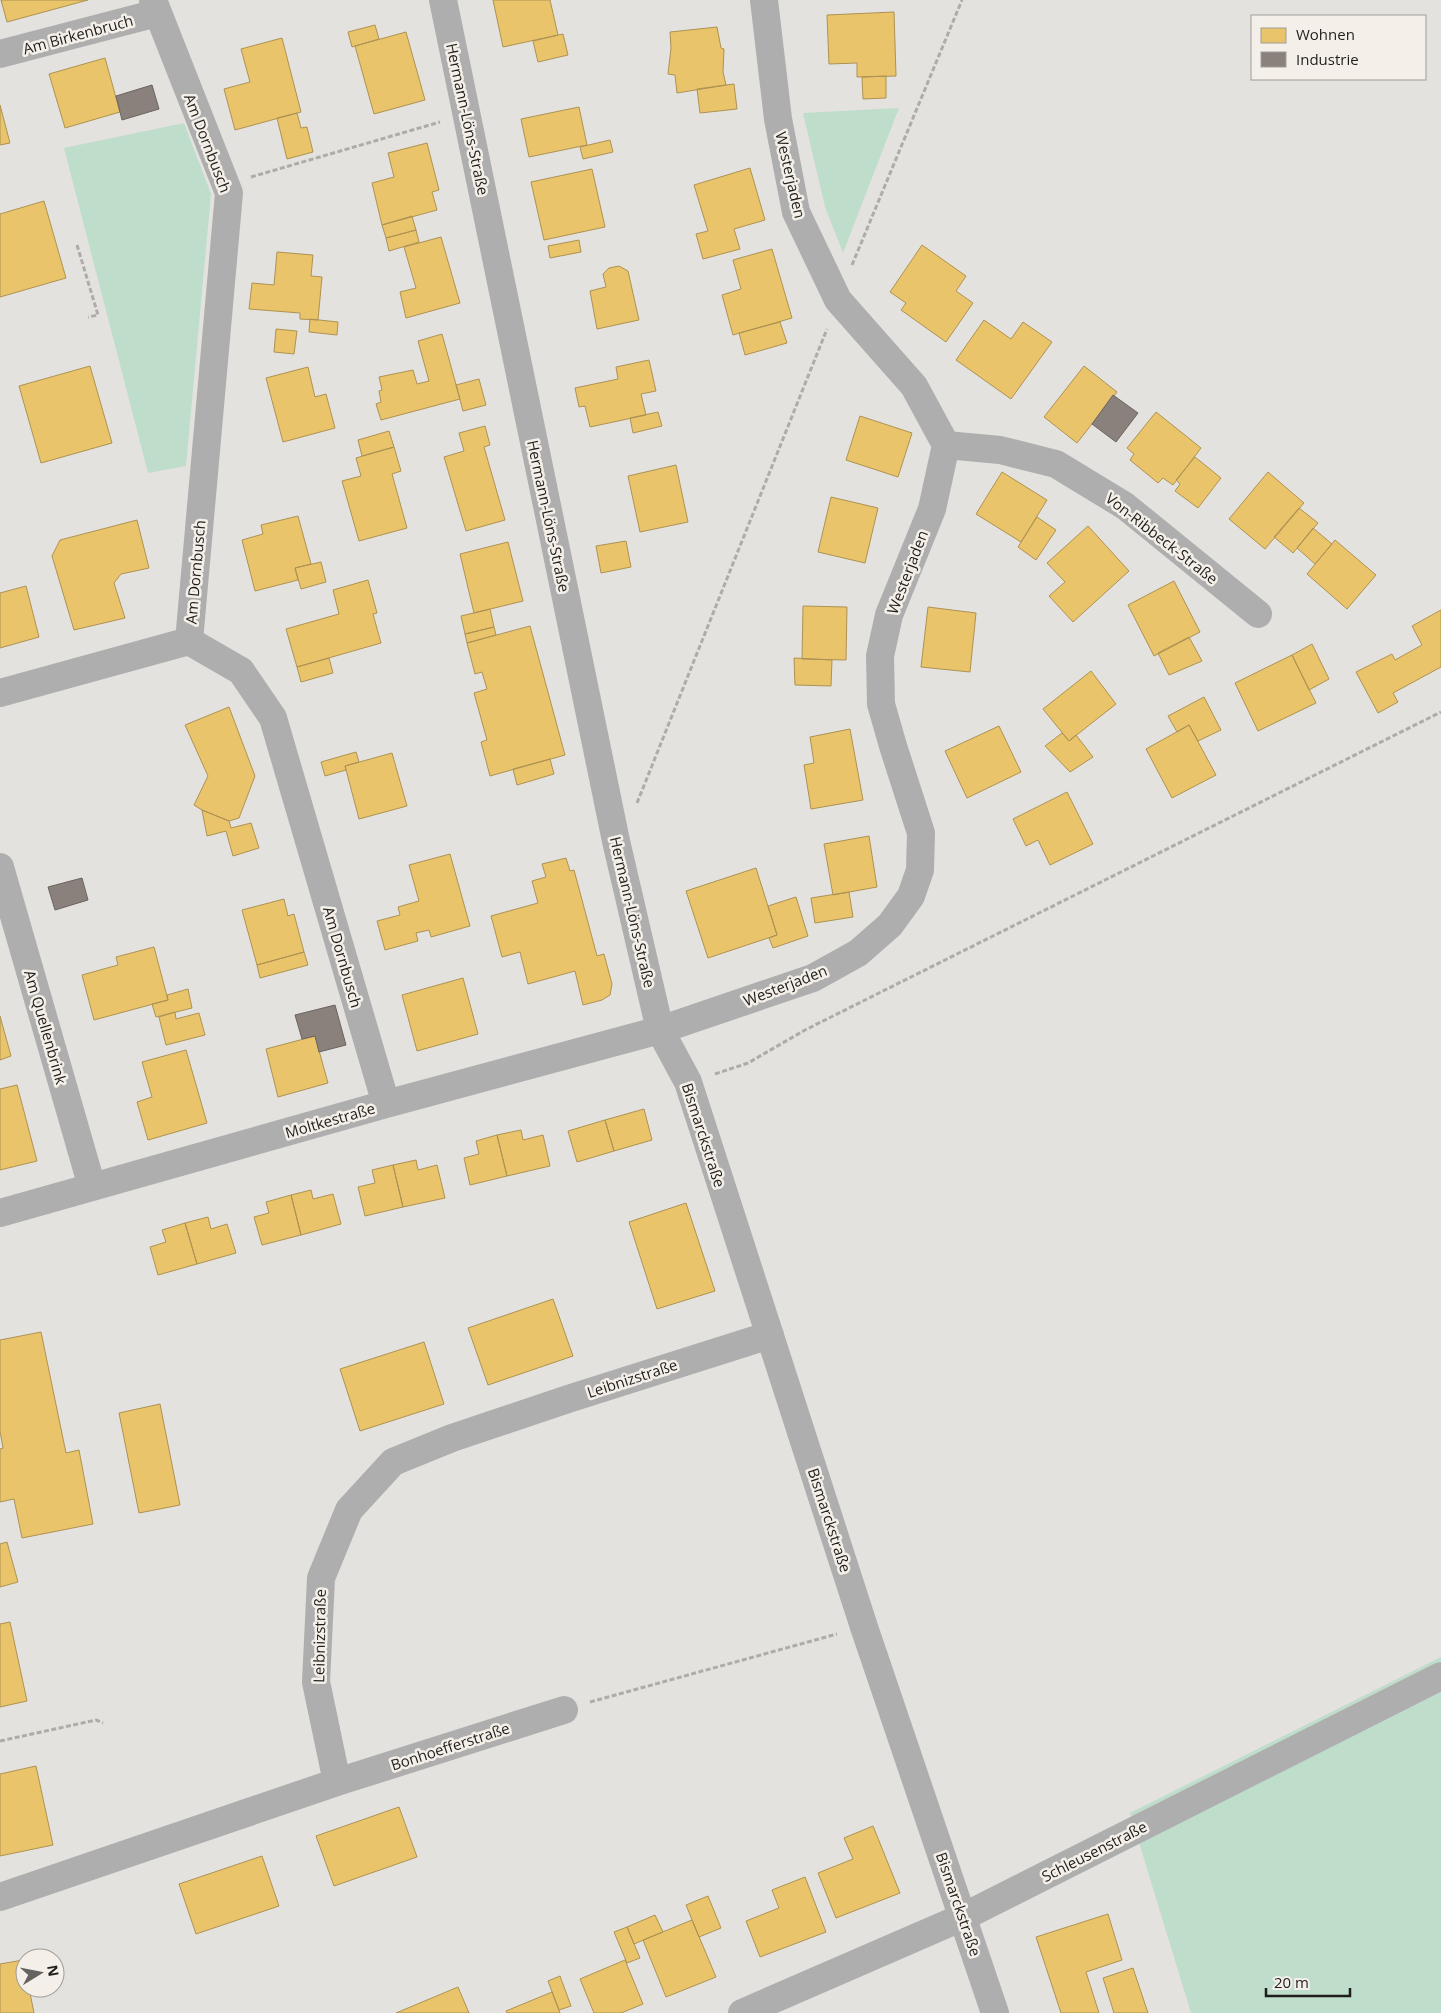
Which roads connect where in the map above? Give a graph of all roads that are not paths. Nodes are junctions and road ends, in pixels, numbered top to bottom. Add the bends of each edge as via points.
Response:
1 (443, 0) edge
2 (764, 0) edge
3 (155, 6) edge
4 (0, 54) edge
5 (946, 445) junction
6 (1258, 614) dead end
7 (189, 641) junction
8 (0, 693) edge
9 (0, 867) edge
10 (660, 1030) junction
11 (386, 1104) junction
12 (92, 1187) junction
13 (0, 1213) edge
14 (770, 1335) junction
15 (1441, 1676) edge
16 (564, 1710) road end
17 (337, 1782) junction
18 (0, 1896) edge
19 (963, 1916) junction
20 (742, 2013) edge
21 (995, 2013) edge

1 - 10 street, Hermann-Löns-Straße via 616,841
2 - 5 street, Westerjaden via 778,119 796,212 838,300 914,386
3 - 4 street, Am Birkenbruch
3 - 7 street, Am Dornbusch via 229,193
5 - 6 street, Von-Ribbeck-Straße via 1000,450 1056,464 1125,506
5 - 10 street, Westerjaden via 932,509 890,614 880,656 881,704 921,833 920,870 911,896 890,924 858,953 813,978
7 - 8 street
7 - 11 street, Am Dornbusch via 241,671 274,718
9 - 12 street, Am Quellenbrink
10 - 11 street, Moltkestraße
10 - 14 street, Bismarckstraße via 688,1082
11 - 12 street, Moltkestraße
12 - 13 street, Moltkestraße
14 - 17 street, Leibnizstraße via 541,1408 393,1462 349,1510 321,1578 316,1682
14 - 19 street, Bismarckstraße via 864,1627
15 - 19 street, Schleusenstraße
16 - 17 street, Bonhoefferstraße
17 - 18 street
19 - 20 street, Schleusenstraße
19 - 21 street, Bismarckstraße

